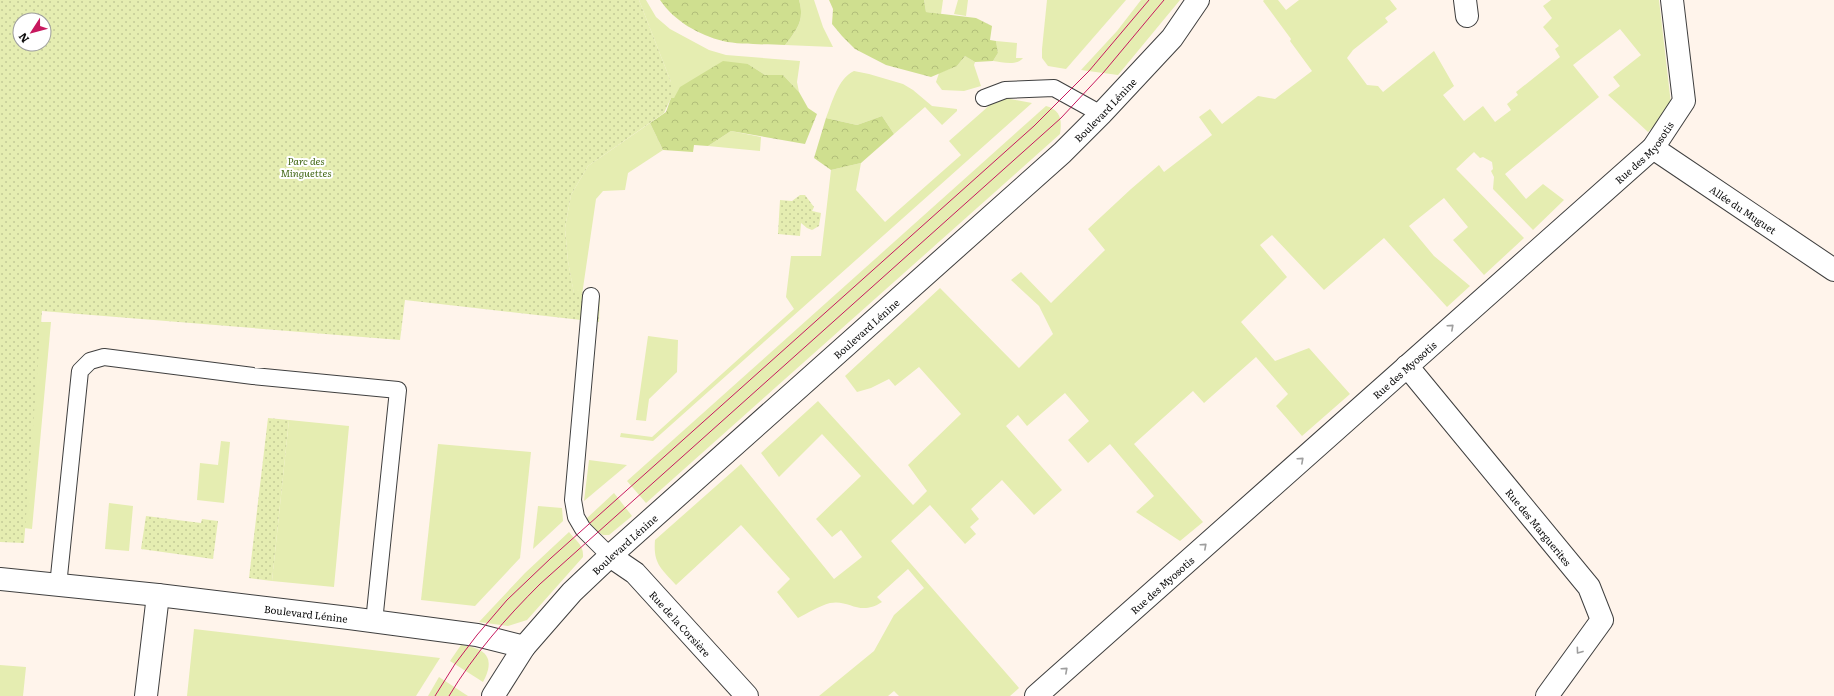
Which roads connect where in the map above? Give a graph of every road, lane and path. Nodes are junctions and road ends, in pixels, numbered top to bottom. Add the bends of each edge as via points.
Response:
1 (1198, 0) edge
2 (1672, 0) edge
3 (984, 98) dead end
4 (1101, 114) junction
5 (1653, 148) junction
6 (1834, 270) edge
7 (591, 296) dead end
8 (1407, 366) junction
9 (610, 556) junction
10 (0, 579) edge
11 (58, 586) junction
12 (158, 595) junction
13 (374, 622) junction
14 (524, 646) junction
15 (146, 696) edge
16 (493, 696) edge
17 (747, 696) edge
18 (1036, 696) edge
19 (1547, 696) edge

1 - 4 street, Boulevard Lénine via 1172,38
2 - 5 street, Rue des Myosotis via 1684,101
3 - 4 lane via 1005,90 1054,88
4 - 9 street, Boulevard Lénine via 1056,158
5 - 6 street, Allée du Muguet
8 -> 5 street, Rue des Myosotis
7 - 9 lane via 573,500 576,517 583,529
18 -> 8 street, Rue des Myosotis
8 -> 19 street, Rue des Marguerites via 1589,587 1602,620
9 - 14 street, Boulevard Lénine via 572,592
9 - 17 street, Rue de la Corsière via 635,573
10 - 11 street, Boulevard Lénine
11 - 12 street, Boulevard Lénine
11 - 13 lane via 80,371 90,361 104,357 253,376 398,390
12 - 13 street, Boulevard Lénine
12 - 15 street
13 - 14 street, Boulevard Lénine via 477,635
14 - 16 street, Boulevard Lénine

